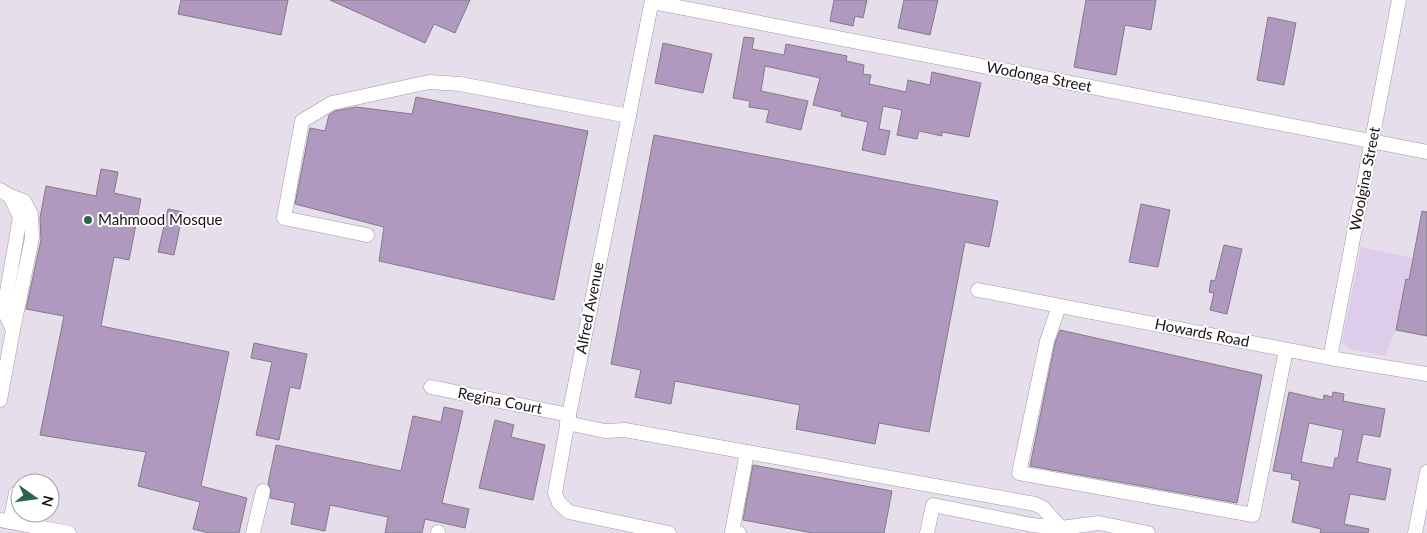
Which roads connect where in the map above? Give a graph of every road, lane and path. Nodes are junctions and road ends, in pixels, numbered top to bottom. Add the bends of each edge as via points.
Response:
1 (1399, 0) edge
2 (652, 1) edge
3 (629, 116) junction
4 (1372, 142) junction
5 (1427, 152) edge
6 (5, 193) edge
7 (367, 235) dead end
8 (978, 290) dead end
9 (4, 296) edge
10 (1059, 306) junction
11 (13, 330) junction
12 (1286, 350) junction
13 (1330, 358) junction
14 (1427, 374) edge
15 (431, 387) dead end
16 (0, 400) edge
17 (568, 419) junction
18 (747, 452) junction
19 (1427, 472) edge
20 (263, 490) dead end
21 (10, 508) edge
22 (5, 521) edge
23 (1098, 528) edge
24 (1058, 531) edge
25 (931, 532) edge
26 (69, 533) edge
27 (253, 533) edge
28 (669, 533) edge
29 (739, 533) edge
30 (1148, 533) edge
31 (1415, 533) edge

1 - 4 street, Woolgina Street
2 - 3 street, Alfred Avenue
2 - 4 street, Wodonga Street
3 - 7 street via 460,84 428,82 332,104 302,120 284,218
3 - 17 street, Alfred Avenue
4 - 5 street, Wodonga Street
4 - 13 street, Woolgina Street
6 - 9 street via 20,217
6 - 11 street via 24,201 31,214 32,238
8 - 10 street, Howards Road
9 - 11 street via 6,315
10 - 12 street, Howards Road
10 - 12 street via 1047,341 1019,473 1253,515
11 - 16 street
12 - 13 street, Howards Road
13 - 14 street, Howards Road
15 - 17 street, Regina Court
17 - 18 street, Regina Court via 605,431 625,430
17 - 28 street, Alfred Avenue via 555,493 559,503 569,512
18 - 24 street, Regina Court via 1035,504 1043,508
18 - 29 street via 732,532
19 - 31 street
20 - 27 street
21 - 22 street
22 - 26 street
23 - 24 street
23 - 30 street
24 - 25 street via 934,505

